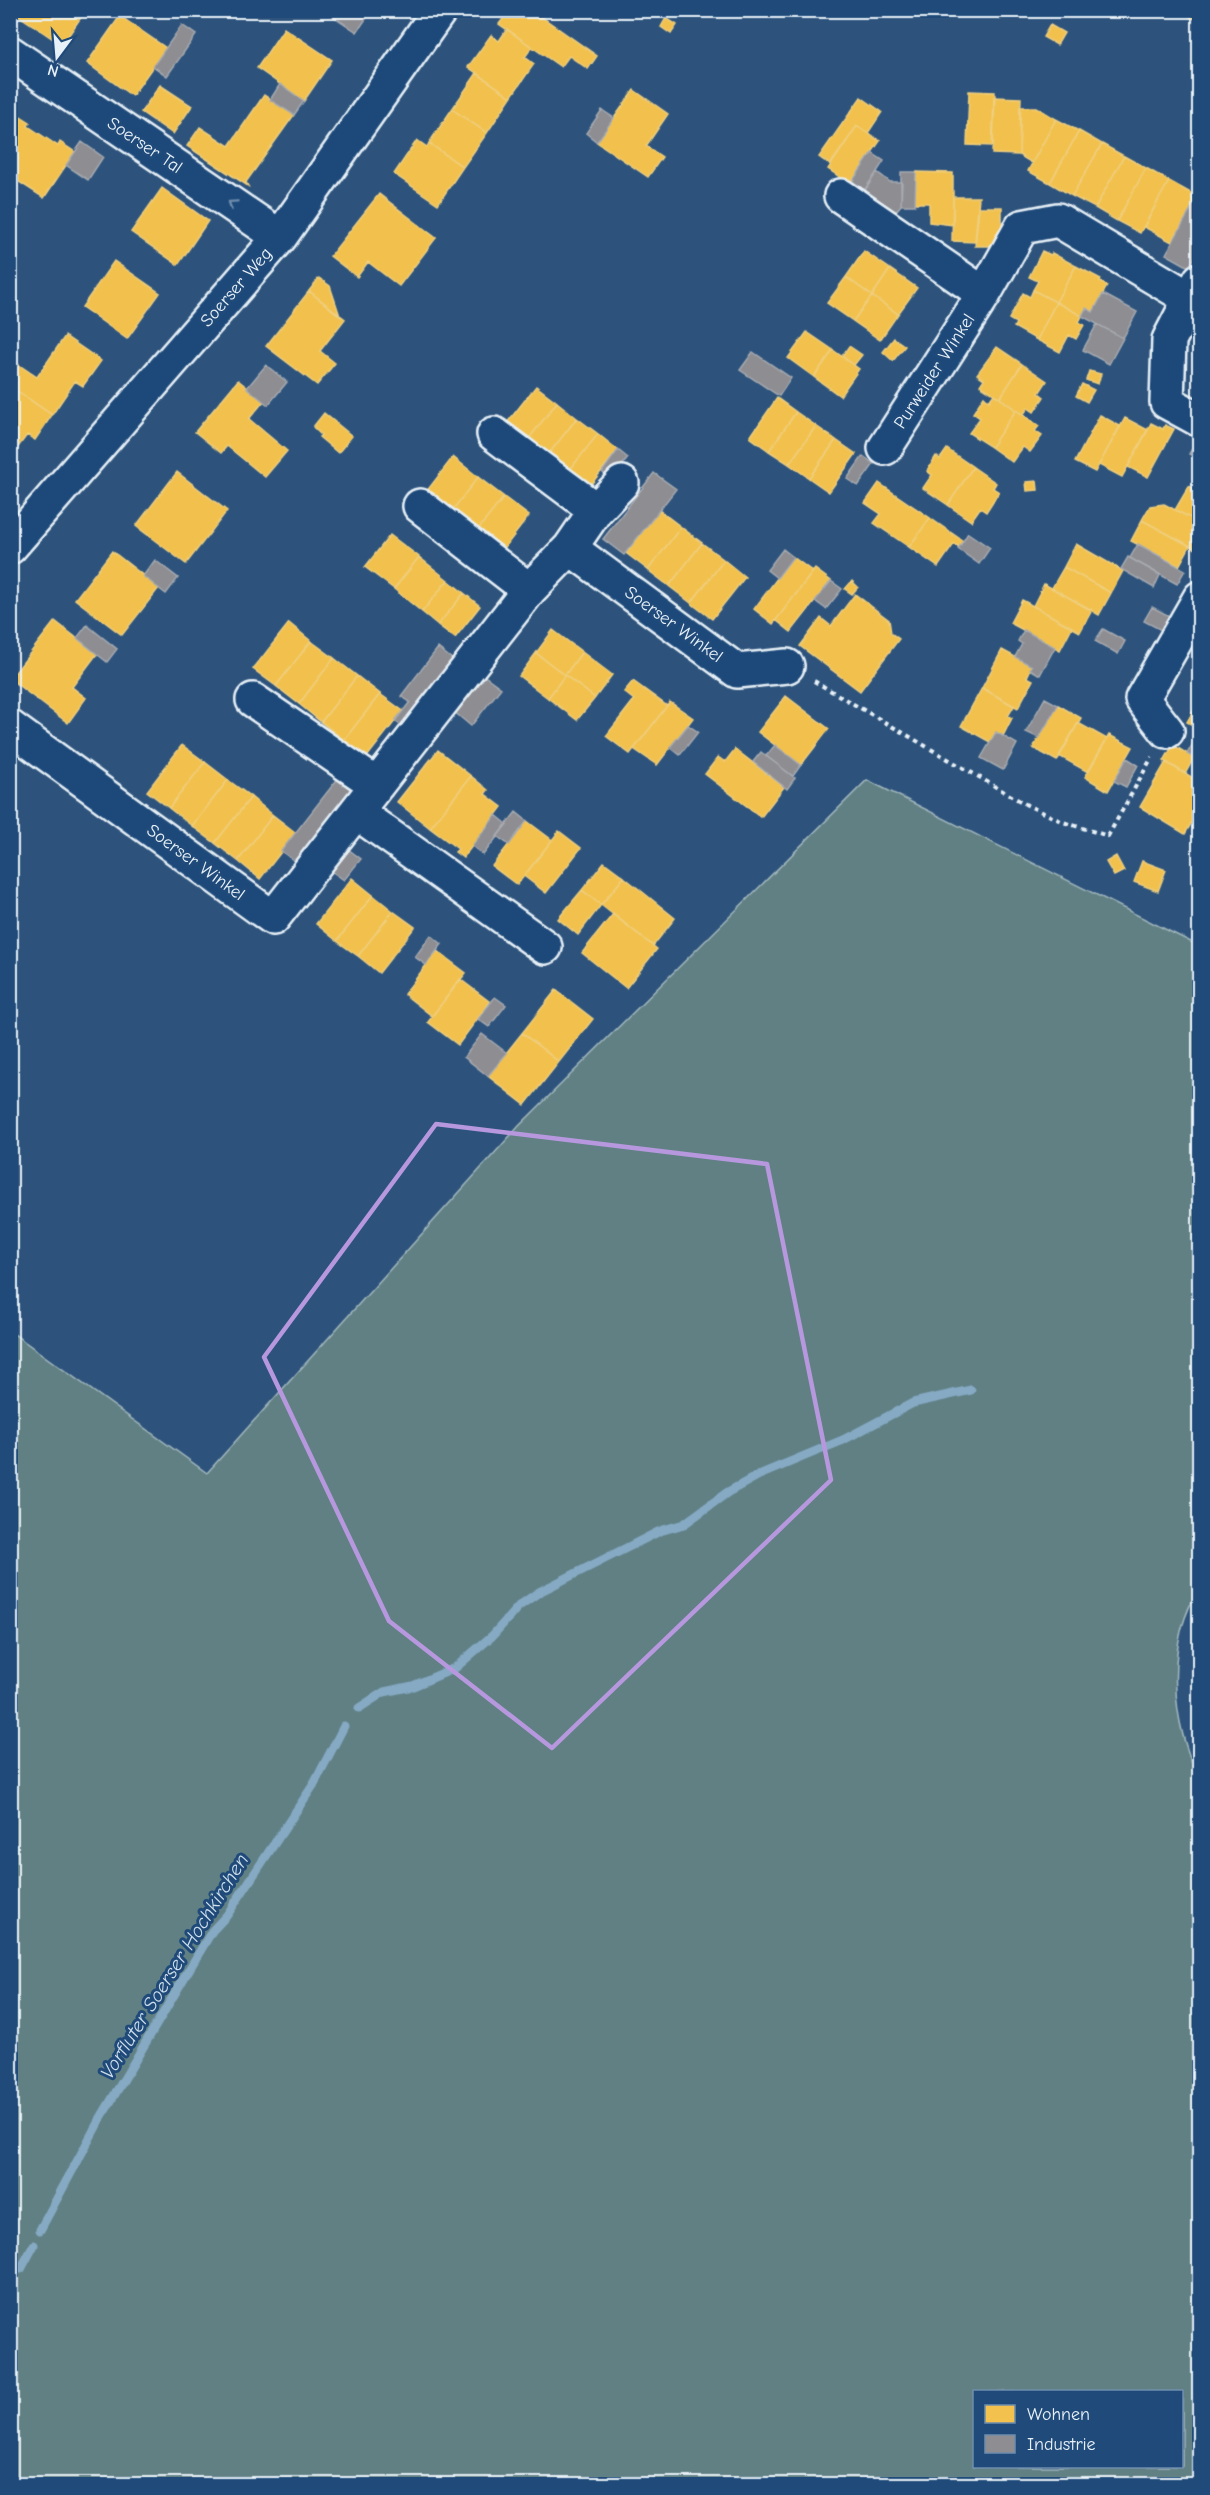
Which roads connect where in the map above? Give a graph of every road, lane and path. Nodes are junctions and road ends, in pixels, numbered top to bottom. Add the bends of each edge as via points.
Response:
1 (440, 10) edge
2 (10, 53) edge
3 (841, 196) dead end
4 (280, 237) junction
5 (1194, 289) edge
6 (984, 294) junction
7 (1200, 420) edge
8 (494, 434) dead end
9 (885, 448) dead end
10 (622, 483) dead end
11 (420, 506) dead end
12 (596, 510) junction
13 (10, 547) edge
14 (570, 548) junction
15 (529, 590) junction
16 (1200, 597) edge
17 (787, 666) joint
18 (253, 700) dead end
19 (10, 727) edge
20 (1167, 731) joint
21 (377, 785) junction
22 (356, 812) junction
23 (545, 947) dead end

1 - 4 street, Soerser Weg
4 -> 2 street, Soerser Tal
3 - 6 street, Purweider Winkel
4 - 13 street, Soerser Weg
5 - 6 street, Purweider Winkel via 1058,220 1022,227
5 - 7 street, Purweider Winkel via 1169,340 1167,402
6 - 9 street, Purweider Winkel
8 - 12 street
10 - 12 street, Soerser Winkel
11 - 15 street
12 - 14 street, Soerser Winkel
14 - 15 street, Soerser Winkel
14 - 17 street, Soerser Winkel via 737,671
15 - 21 street, Soerser Winkel
16 - 20 street via 1142,699
17 - 20 path via 999,791 1063,822 1108,836
18 - 21 street
19 - 22 street, Soerser Winkel via 273,918
21 - 22 street, Soerser Winkel
22 - 23 street

